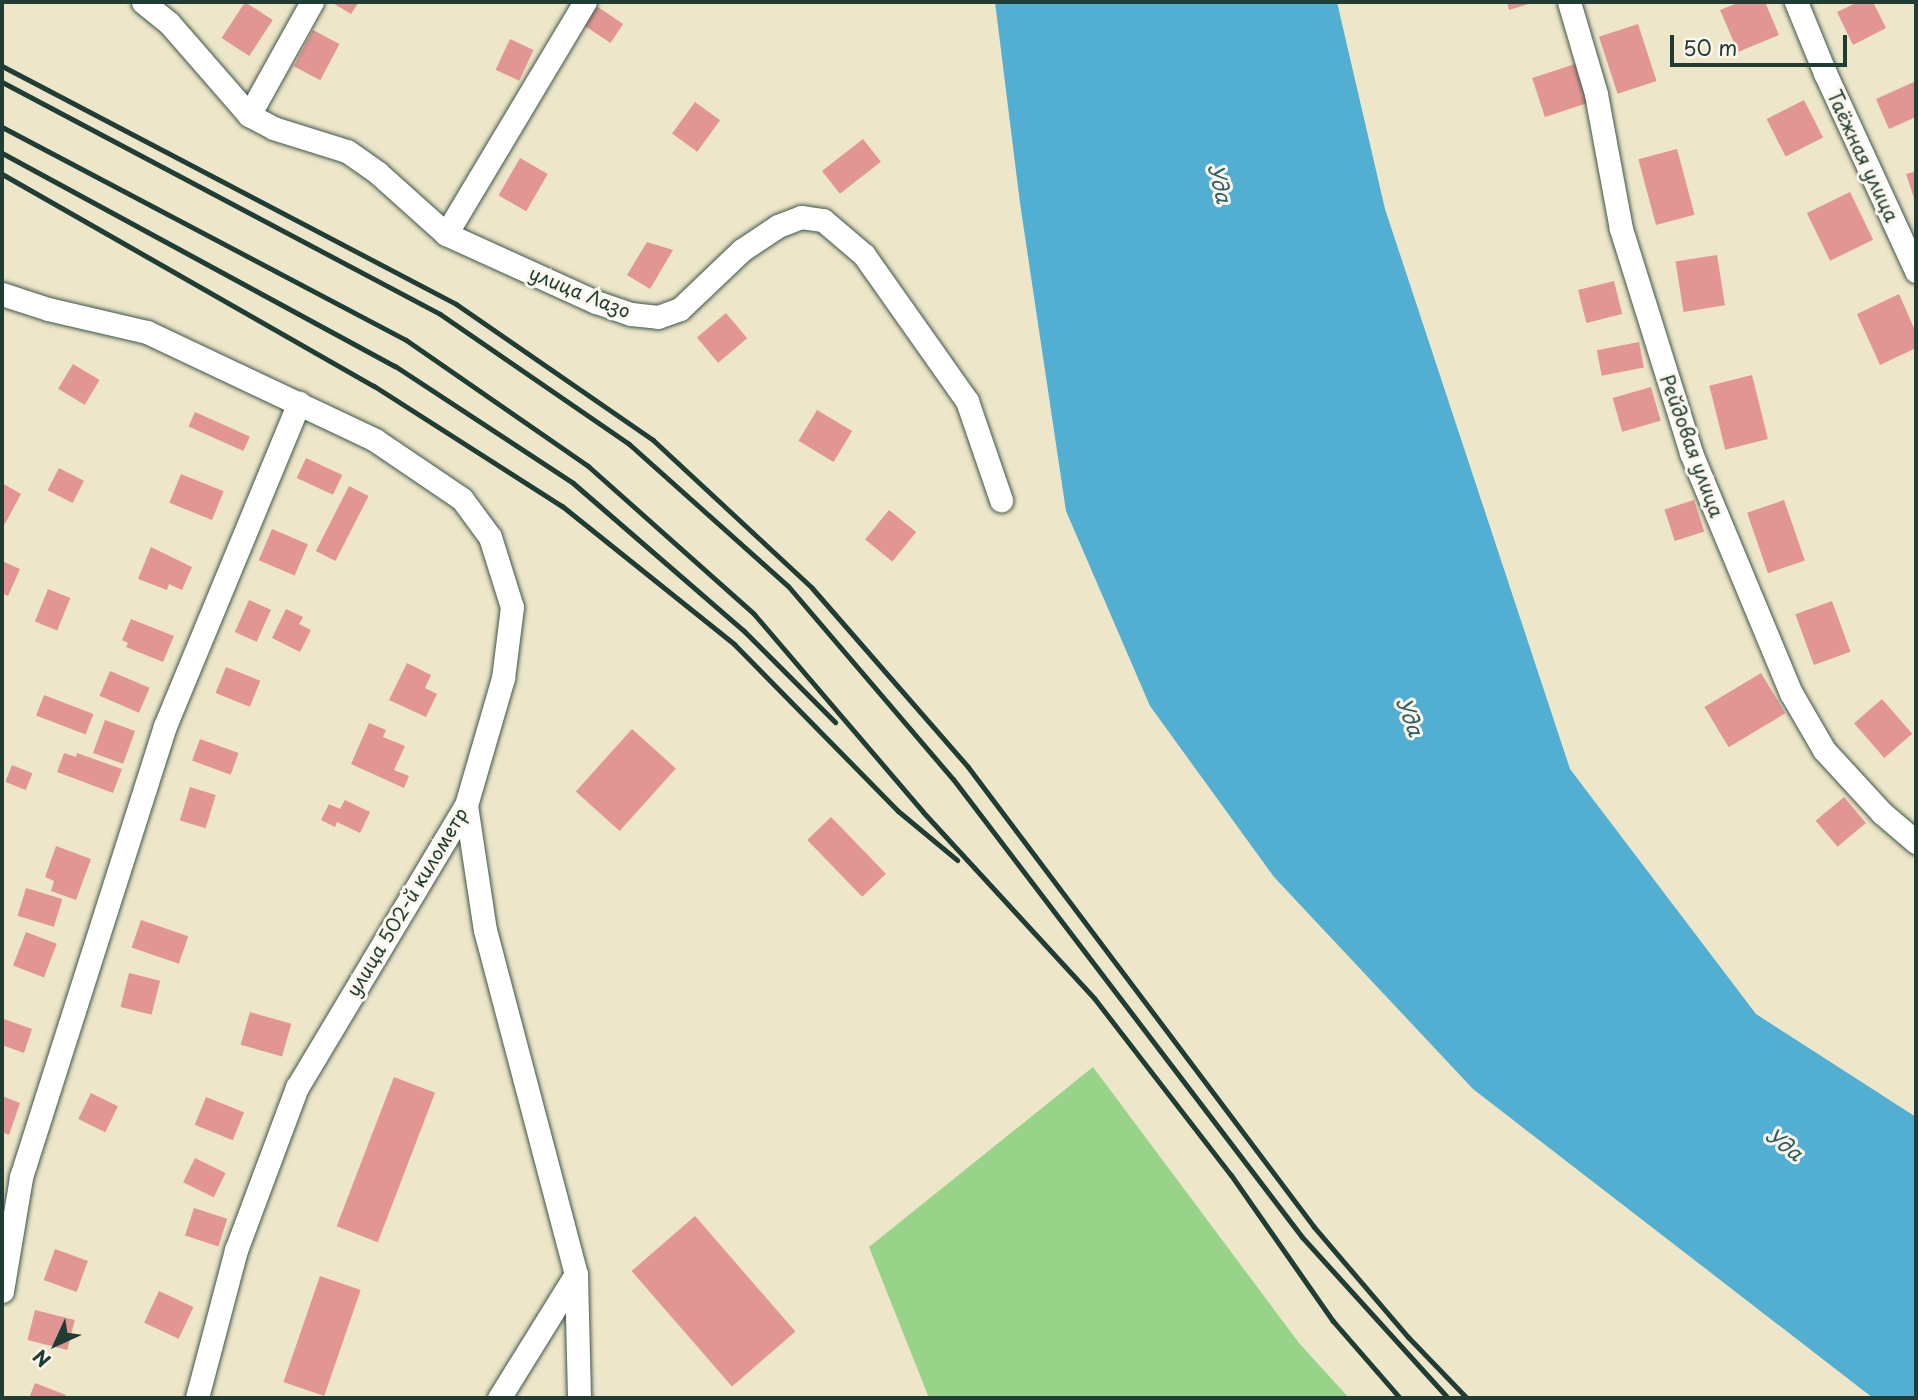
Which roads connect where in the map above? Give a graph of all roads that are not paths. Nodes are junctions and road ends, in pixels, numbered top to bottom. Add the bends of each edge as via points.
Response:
1 (143, 2) edge
2 (312, 2) edge
3 (585, 2) edge
4 (1569, 2) edge
5 (1796, 2) edge
6 (249, 115) junction
7 (446, 233) junction
8 (1916, 271) edge
9 (2, 294) edge
10 (299, 403) junction
11 (1000, 500) dead end
12 (466, 804) junction
13 (1916, 842) edge
14 (576, 1273) junction
15 (2, 1292) edge
16 (197, 1398) edge
17 (499, 1398) edge
18 (579, 1398) edge

1 - 6 street, улица Лазо via 169,23
2 - 6 street
3 - 7 street
4 - 13 street, Рейдовая улица via 1596,94 1620,229 1696,466 1791,693 1817,738 1882,813
5 - 8 street, Таёжная улица
6 - 7 street, улица Лазо via 273,128 347,151
7 - 11 street, улица Лазо via 596,302 658,317 680,309 742,250 778,226 801,217 823,220 864,255 967,401
9 - 10 street, улица 502-й километр via 147,332
10 - 12 street, улица 502-й километр via 375,440 462,499 490,537 512,607 503,678
10 - 15 street via 165,726 21,1177
12 - 14 street via 485,930
12 - 16 street, улица 502-й километр via 297,1087 236,1250
14 - 17 street
14 - 18 street

